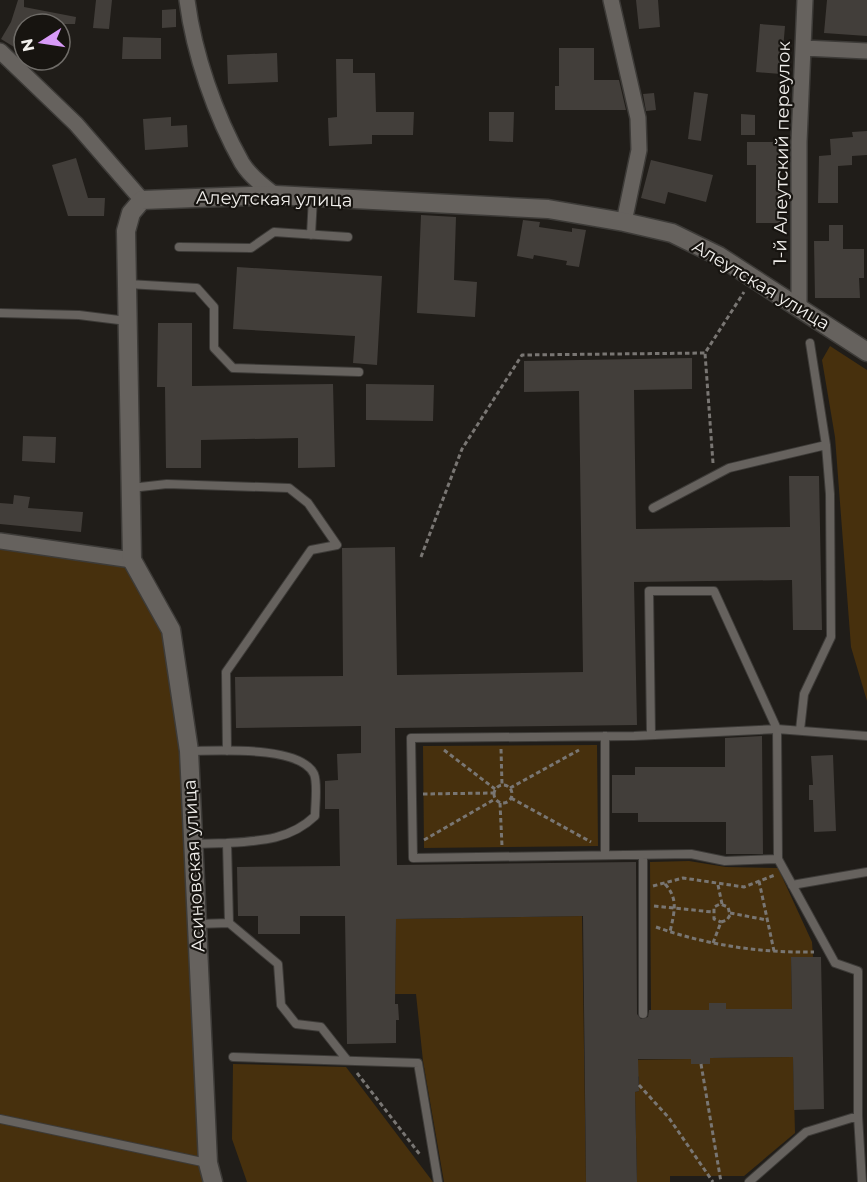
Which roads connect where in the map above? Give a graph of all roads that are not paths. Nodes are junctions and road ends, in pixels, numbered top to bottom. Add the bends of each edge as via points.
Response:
1 (187, 0) edge
2 (611, 0) edge
3 (806, 0) edge
4 (804, 48) junction
5 (0, 51) edge
6 (867, 51) edge
7 (275, 195) junction
8 (313, 197) junction
9 (142, 200) junction
10 (624, 222) junction
11 (311, 235) junction
12 (348, 237) dead end
13 (179, 247) dead end
14 (128, 284) junction
15 (799, 306) junction
16 (0, 314) edge
17 (129, 322) junction
18 (810, 343) dead end
19 (867, 352) edge
20 (359, 372) dead end
21 (826, 445) junction
22 (131, 488) junction
23 (653, 508) dead end
24 (0, 541) edge
25 (132, 560) junction
26 (777, 729) junction
27 (800, 730) junction
28 (651, 735) junction
29 (605, 736) junction
30 (867, 736) edge
31 (189, 751) junction
32 (227, 751) junction
33 (227, 843) junction
34 (193, 844) junction
35 (605, 853) junction
36 (643, 855) junction
37 (778, 859) junction
38 (867, 872) edge
39 (792, 885) junction
40 (229, 923) junction
41 (197, 924) junction
42 (858, 971) junction
43 (867, 971) edge
44 (643, 1014) dead end
45 (233, 1057) dead end
46 (347, 1060) junction
47 (858, 1116) junction
48 (0, 1119) edge
49 (208, 1163) junction
50 (438, 1180) edge
51 (213, 1182) edge
52 (749, 1182) edge
53 (862, 1182) edge

1 - 7 street via 192,40 228,132 243,164
2 - 10 street via 639,139
3 - 4 street, 1-й Алеутский переулок
4 - 6 street
4 - 15 street, 1-й Алеутский переулок via 799,142
5 - 9 street via 76,124
7 - 8 street, Алеутская улица
7 - 9 street, Алеутская улица
8 - 10 street, Алеутская улица via 548,209
8 - 11 lane
9 - 14 street via 131,213 126,231
10 - 15 street, Алеутская улица via 672,233 719,256
11 - 12 lane
11 - 13 lane via 274,232 251,248
14 - 17 street
14 - 20 lane via 197,288 214,307 214,348 233,368
15 - 19 street, Алеутская улица
16 - 17 lane via 79,315
17 - 22 street
18 - 21 lane
21 - 23 lane via 729,468
21 - 27 lane via 831,637 804,694
22 - 25 street
22 - 32 lane via 167,484 289,488 308,503 337,545 311,550 226,672
24 - 25 street
25 - 31 street, Асиновская улица via 171,630
26 - 27 lane
26 - 28 lane
26 - 28 lane via 714,591 649,591
26 - 37 lane
27 - 30 lane
28 - 29 lane
29 - 35 lane
29 - 35 lane via 411,738 412,858
31 - 32 lane
31 - 34 street, Асиновская улица
32 - 33 lane via 271,752 306,763 315,775 315,816 304,826 271,840
33 - 34 lane
33 - 40 lane
34 - 41 street, Асиновская улица
35 - 36 lane
36 - 37 lane via 691,854 726,861
36 - 44 lane
37 - 39 lane
38 - 39 lane
39 - 42 lane via 836,963
40 - 41 lane
40 - 46 lane via 278,964 281,1005 296,1024 321,1027
41 - 49 street, Асиновская улица
42 - 43 lane
42 - 47 lane
45 - 46 lane
46 - 50 lane via 418,1063
47 - 52 lane via 806,1132
47 - 53 lane
48 - 49 lane
49 - 51 street, Асиновская улица

